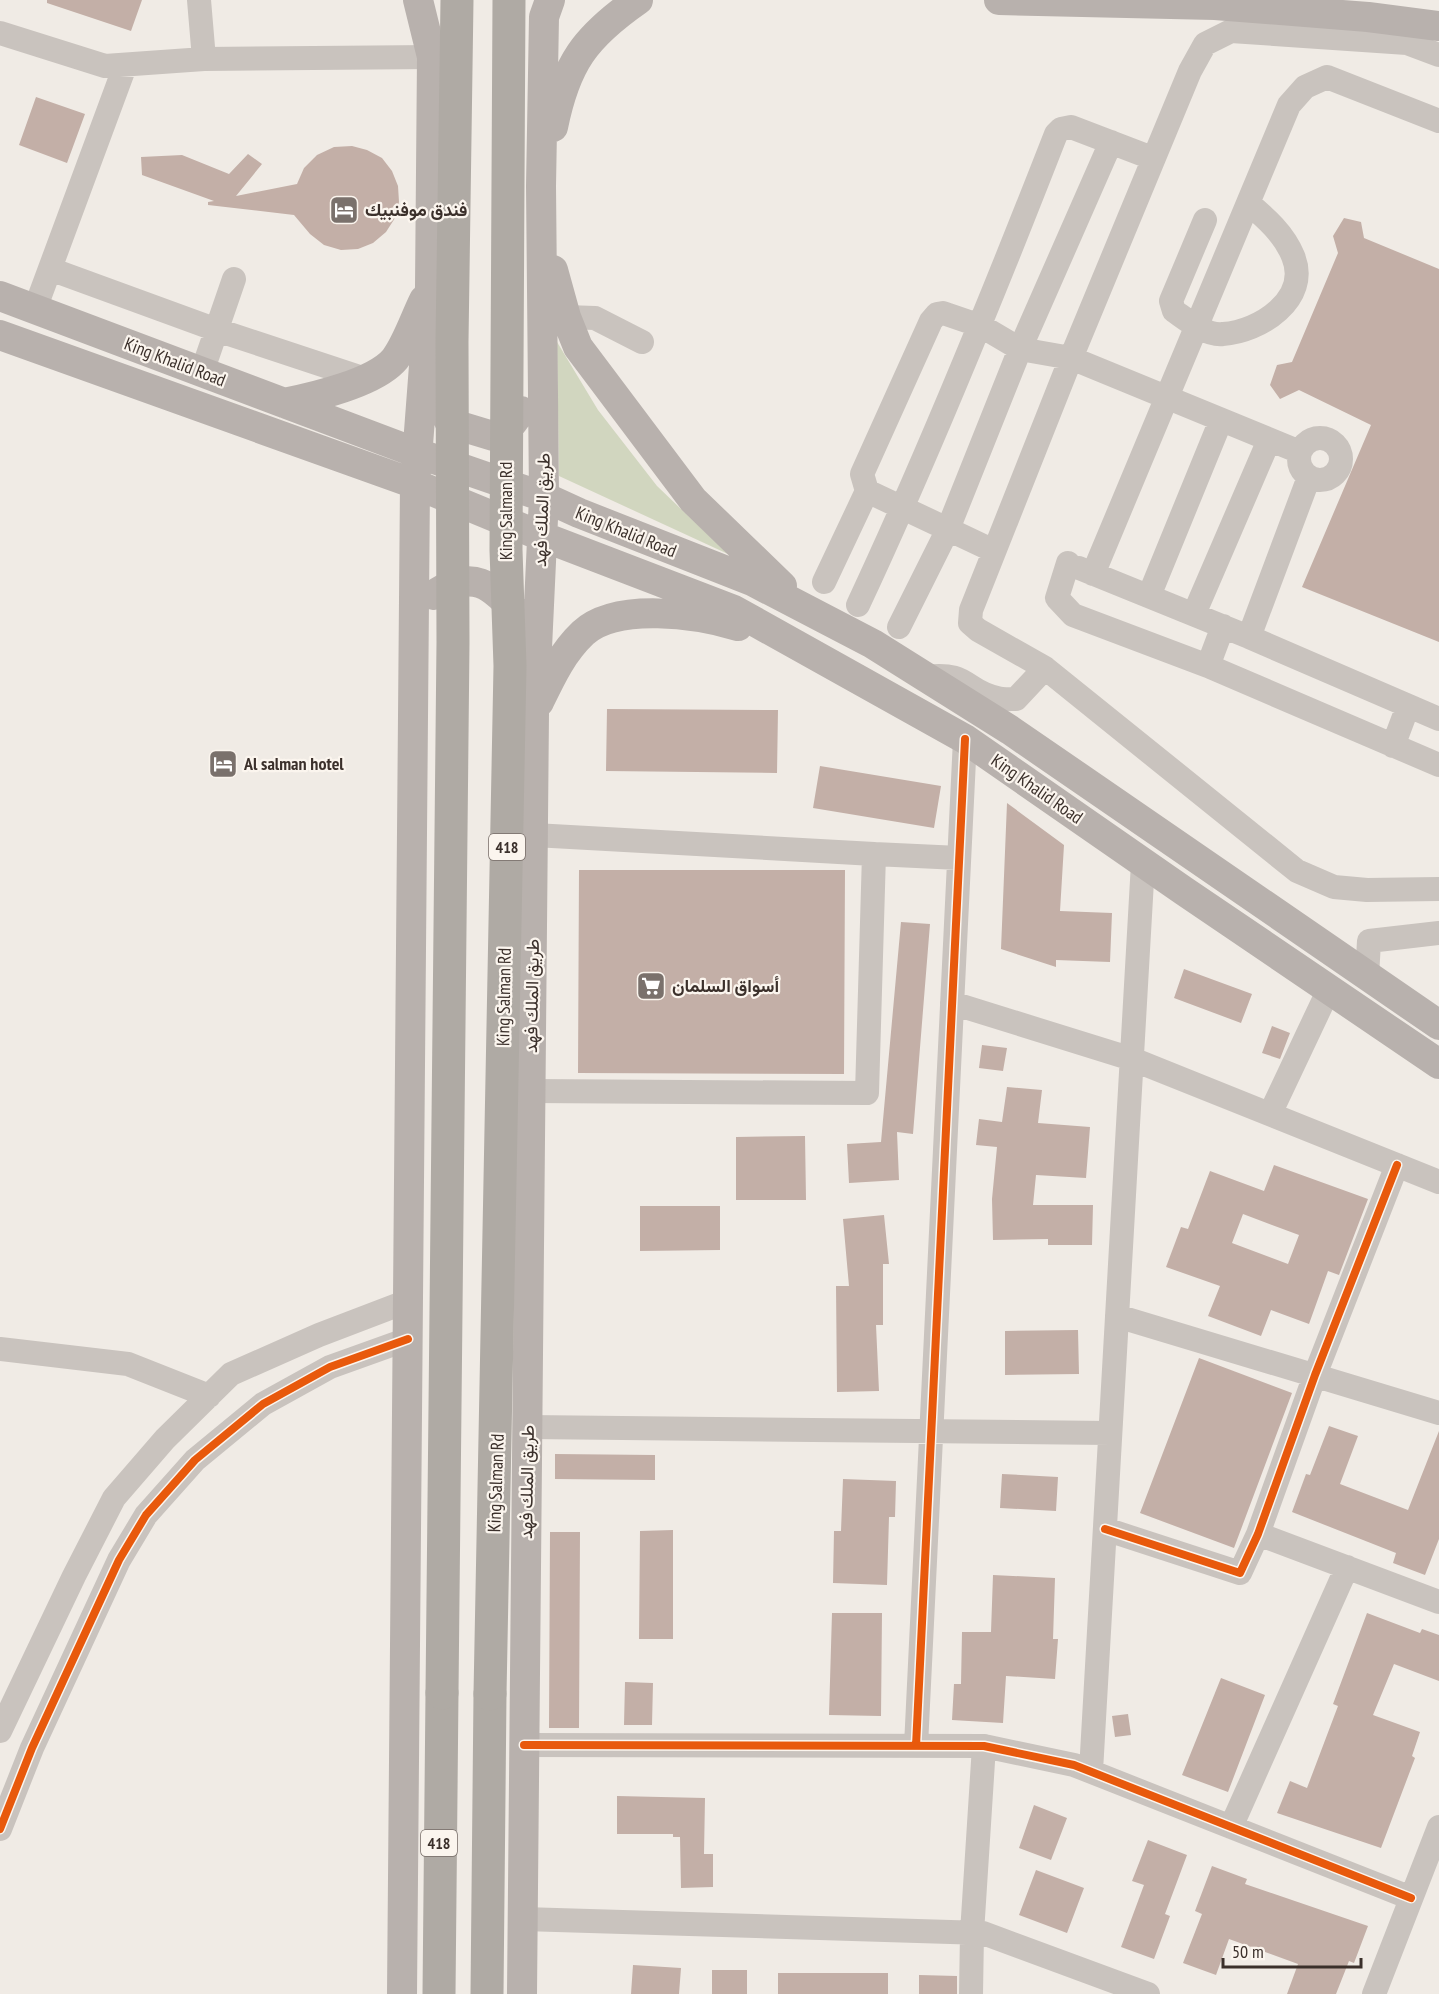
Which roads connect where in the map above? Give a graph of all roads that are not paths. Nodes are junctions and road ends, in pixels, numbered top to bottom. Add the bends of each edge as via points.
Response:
1 (199, 0) edge
2 (418, 0) edge
3 (459, 0) edge
4 (509, 0) edge
5 (638, 0) edge
6 (999, 0) edge
7 (539, 6) edge
8 (1439, 26) edge
9 (0, 33) edge
10 (428, 43) junction
11 (1439, 55) edge
12 (204, 59) junction
13 (125, 66) junction
14 (1439, 121) edge
15 (1111, 142) junction
16 (1152, 158) junction
17 (541, 186) junction
18 (1248, 203) junction
19 (1205, 219) dead end
20 (542, 228) junction
21 (50, 269) junction
22 (234, 279) dead end
23 (430, 287) junction
24 (0, 296) edge
25 (35, 309) junction
26 (566, 317) junction
27 (981, 326) junction
28 (1197, 327) junction
29 (218, 330) junction
30 (0, 335) edge
31 (642, 342) dead end
32 (1020, 350) junction
33 (1071, 358) junction
34 (202, 372) junction
35 (365, 379) junction
36 (1167, 398) junction
37 (284, 403) junction
38 (1221, 420) junction
39 (1269, 440) junction
40 (1300, 452) junction
41 (417, 453) junction
42 (1309, 477) junction
43 (416, 484) junction
44 (867, 491) junction
45 (544, 497) junction
46 (903, 508) junction
47 (948, 529) junction
48 (541, 536) junction
49 (994, 551) junction
50 (1093, 574) junction
51 (824, 582) dead end
52 (1149, 596) junction
53 (858, 605) dead end
54 (806, 609) junction
55 (1194, 614) junction
56 (1223, 626) junction
57 (899, 627) dead end
58 (1249, 637) junction
59 (796, 644) junction
60 (1208, 666) junction
61 (1045, 668) junction
62 (925, 677) junction
63 (414, 702) junction
64 (1408, 706) junction
65 (534, 710) junction
66 (1439, 719) edge
67 (965, 739) junction
68 (1393, 746) junction
69 (1439, 765) edge
70 (534, 835) junction
71 (874, 854) junction
72 (959, 858) junction
73 (1143, 863) junction
74 (1439, 889) edge
75 (1439, 933) edge
76 (1367, 977) junction
77 (1329, 989) junction
78 (952, 1003) junction
79 (1439, 1025) edge
80 (1132, 1059) junction
81 (1439, 1064) edge
82 (531, 1091) junction
83 (1270, 1114) junction
84 (1397, 1165) junction
85 (1439, 1182) edge
86 (408, 1301) junction
87 (1117, 1316) junction
88 (408, 1339) junction
89 (0, 1349) edge
90 (1315, 1375) junction
91 (209, 1396) junction
92 (1439, 1413) edge
93 (528, 1427) junction
94 (931, 1431) junction
95 (1110, 1433) junction
96 (1105, 1529) junction
97 (1258, 1534) junction
98 (1347, 1567) junction
99 (1439, 1602) edge
100 (0, 1731) edge
101 (524, 1745) junction
102 (916, 1746) junction
103 (984, 1746) junction
104 (489, 1757) junction
105 (1090, 1771) junction
106 (439, 1798) junction
107 (1232, 1827) junction
108 (1439, 1827) edge
109 (0, 1829) edge
110 (1412, 1898) junction
111 (522, 1919) junction
112 (972, 1933) junction
113 (402, 1994) edge
114 (418, 1994) edge
115 (439, 1994) edge
116 (487, 1994) edge
117 (516, 1994) edge
118 (522, 1994) edge
119 (971, 1994) edge
120 (1148, 1994) edge
121 (1374, 1994) edge

1 - 12 street
2 - 10 main road
3 - 10 main road via 452,3
3 - 106 highway, 418, bridge via 452,342 449,1191
4 - 104 highway, King Salman Rd / 418, bridge via 506,550 510,666
5 - 17 main road via 606,22 576,57 560,96
6 - 8 main road via 1215,5
7 - 17 main road, طريق الملك فهد
9 - 13 street via 105,66
10 - 12 street
10 - 23 main road
11 - 16 street via 1407,43 1231,32 1205,44
12 - 13 street
13 - 21 street
14 - 18 street via 1327,77 1305,87 1289,105
15 - 16 street
15 - 27 street via 1071,127 1056,134
15 - 32 street
16 - 33 street
17 - 20 main road, طريق الملك فهد
18 - 28 street
18 - 28 street via 1274,226 1294,257 1295,279 1290,298 1280,311 1257,325 1222,335
19 - 28 street via 1171,301 1174,311
20 - 23 main road via 531,398 513,422 493,436 450,423 434,384
20 - 26 main road
20 - 45 main road, طريق الملك فهد
21 - 25 street
21 - 29 street
22 - 29 street
23 - 35 main road via 394,359
23 - 41 main road
24 - 25 main road, King Khalid Road
25 - 34 main road, King Khalid Road
26 - 31 street via 595,318
26 - 54 main road via 578,347 693,500
27 - 32 street
27 - 44 street via 943,313 931,321 862,474
27 - 46 street
28 - 36 street
29 - 34 street
29 - 35 street
30 - 43 main road, King Khalid Road
32 - 33 street
32 - 47 street
33 - 36 street
33 - 49 street
34 - 37 main road, King Khalid Road
35 - 37 main road
36 - 38 street
36 - 50 street
37 - 41 main road, King Khalid Road
38 - 39 street
38 - 52 street
39 - 40 street
39 - 55 street
40 - 42 street via 1299,462
40 - 42 street via 1305,444 1322,437 1338,447 1341,456 1336,473 1318,480
41 - 43 main road
41 - 45 main road, King Khalid Road
42 - 58 street
43 - 48 main road, King Khalid Road
43 - 63 main road
44 - 46 street
44 - 51 street
45 - 48 main road, طريق الملك فهد
45 - 54 main road, King Khalid Road via 752,581
46 - 47 street
46 - 53 street
47 - 49 street
47 - 57 street
48 - 59 main road, King Khalid Road via 734,610
48 - 65 main road, طريق الملك فهد
49 - 61 street via 970,610 970,623
50 - 52 street
50 - 60 street via 1064,561 1057,598 1073,615
52 - 55 street
54 - 62 main road, King Khalid Road
55 - 56 street
56 - 58 street
56 - 60 street
58 - 64 street
59 - 65 main road via 729,624 673,614 615,616 585,632 558,663
59 - 67 main road, King Khalid Road
60 - 68 street
61 - 62 street via 1016,699 996,698 957,677
61 - 74 street via 1297,871 1334,887
62 - 76 main road, King Khalid Road via 1146,823
63 - 65 main road via 425,601 453,582 474,582 497,591 523,620
63 - 86 main road
64 - 66 street
64 - 68 street
65 - 70 main road, طريق الملك فهد
67 - 72 street
67 - 73 main road, King Khalid Road
68 - 69 street
70 - 71 street
70 - 82 main road, طريق الملك فهد
71 - 72 street
71 - 82 street via 867,1093
72 - 78 street
73 - 77 main road, King Khalid Road
73 - 80 street
75 - 76 street via 1369,941
76 - 79 main road, King Khalid Road
77 - 81 main road, King Khalid Road
77 - 83 street
78 - 80 street
78 - 94 street
80 - 83 street
80 - 87 street
82 - 93 main road, طريق الملك فهد
83 - 84 street
84 - 85 street
84 - 90 street
86 - 88 main road
86 - 91 street via 231,1374
87 - 90 street
87 - 95 street
88 - 109 street via 330,1366 263,1404 195,1460 146,1515 110,1580 32,1748
88 - 113 main road
89 - 91 street via 128,1364
90 - 92 street
90 - 97 street
91 - 100 street via 114,1498
93 - 94 street
93 - 101 main road, طريق الملك فهد
94 - 95 street
94 - 102 street
95 - 96 street
96 - 97 street via 1240,1573
96 - 105 street
97 - 98 street
98 - 99 street
98 - 107 street
101 - 102 street
101 - 111 main road, طريق الملك فهد
102 - 103 street
103 - 105 street
103 - 112 street
104 - 116 highway, King Salman Rd / 418
104 - 117 main road
105 - 107 street
106 - 114 main road via 424,1838
106 - 115 highway, 418
107 - 110 street
108 - 110 street
110 - 121 street
111 - 112 street
111 - 118 main road, طريق الملك فهد
112 - 119 street
112 - 120 street via 983,1933

